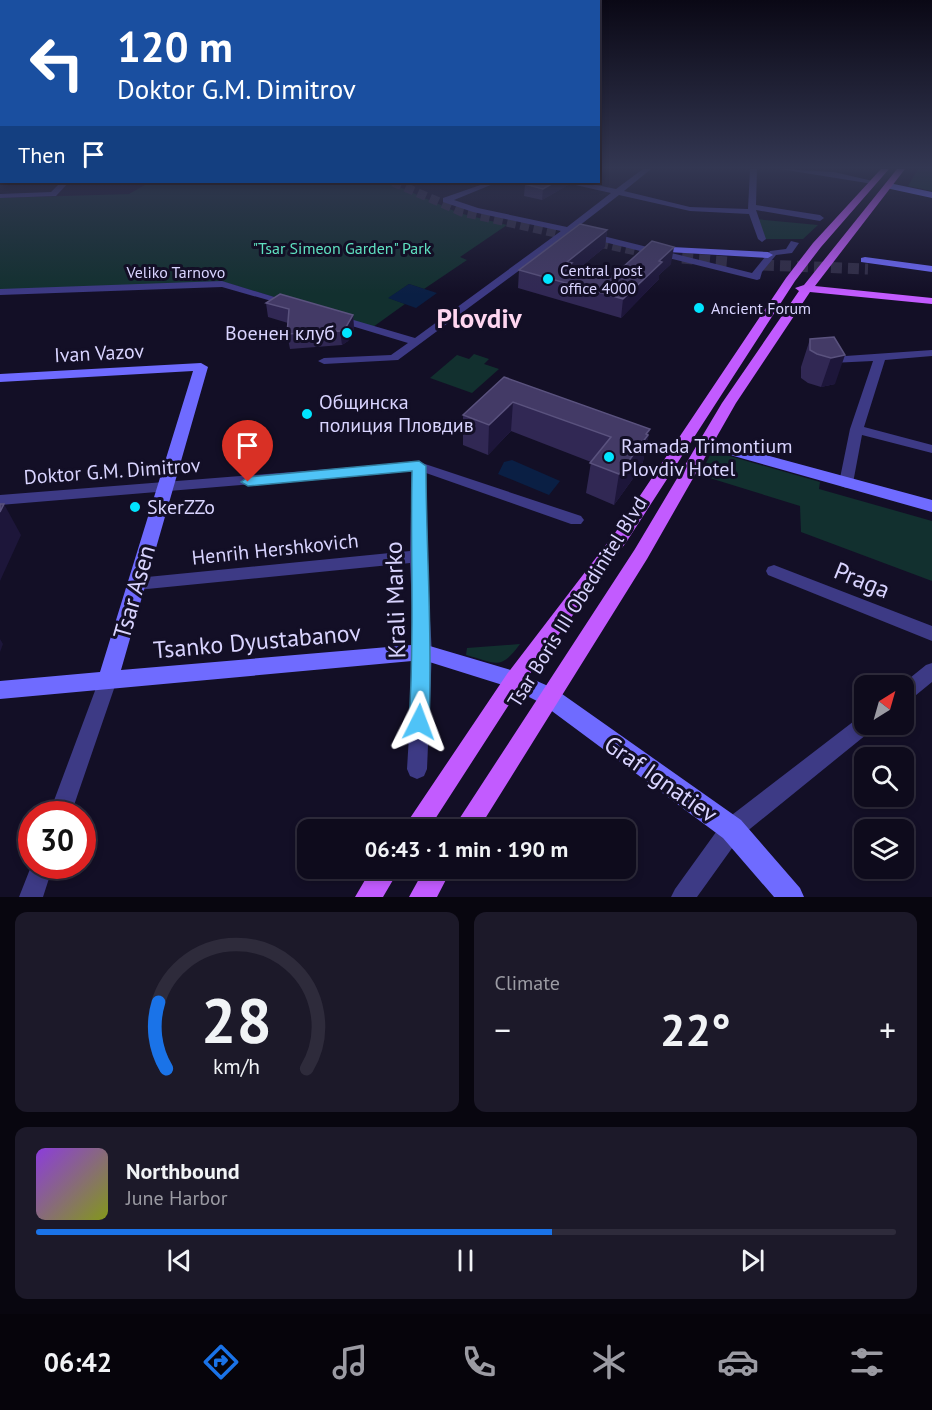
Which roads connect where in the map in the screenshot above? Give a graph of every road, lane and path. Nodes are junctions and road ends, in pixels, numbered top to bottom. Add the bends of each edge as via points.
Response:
1 (752, 210) edge
2 (480, 211) edge
3 (593, 211) edge
4 (759, 211) edge
5 (847, 211) edge
6 (869, 211) edge
7 (820, 218) dead end
8 (568, 231) junction
9 (762, 239) dead end
10 (794, 243) dead end
11 (672, 250) tunnel mouth
12 (727, 262) tunnel mouth
13 (932, 269) edge
14 (932, 276) edge
15 (790, 280) junction
16 (807, 289) junction
17 (0, 292) edge
18 (932, 301) edge
19 (302, 308) edge
20 (325, 314) edge
21 (417, 342) junction
22 (932, 353) edge
23 (879, 357) junction
24 (831, 360) edge
25 (324, 361) dead end
26 (201, 367) joint
27 (0, 378) edge
28 (857, 429) junction
29 (703, 443) junction
30 (932, 449) edge
31 (419, 466) junction
32 (846, 483) junction
33 (163, 489) junction
34 (0, 500) edge
35 (932, 506) edge
36 (576, 520) dead end
37 (418, 556) junction
38 (774, 571) dead end
39 (137, 584) junction
40 (932, 634) edge
41 (423, 652) junction
42 (932, 671) edge
43 (108, 680) junction
44 (514, 680) junction
45 (914, 685) edge
46 (0, 690) edge
47 (548, 696) junction
48 (854, 733) edge
49 (417, 769) dead end
50 (65, 801) edge
51 (421, 819) edge
52 (471, 819) edge
53 (732, 829) junction
54 (37, 879) edge
55 (381, 879) edge
56 (433, 879) edge
57 (31, 897) edge
58 (369, 897) edge
59 (422, 897) edge
60 (683, 897) edge
61 (791, 897) edge

1 - 9 street
2 - 8 street
3 - 8 street
4 - 7 street
5 - 15 main road
6 - 16 main road, Tsar Boris III Obedinitel Blvd
8 - 10 street via 757,277 773,253 789,251
8 - 21 street
11 - 12 street via 765,260
13 - 14 street via 866,264
15 - 16 main road
15 - 44 main road, Tsar Boris III Obedinitel Blvd via 621,537
16 - 18 main road
16 - 29 main road, Tsar Boris III Obedinitel Blvd
17 - 19 street, Veliko Tarnovo via 222,284
20 - 21 street
21 - 25 street via 394,358
22 - 23 street
23 - 24 street
23 - 28 street
26 - 27 street, Ivan Vazov
26 - 33 street, Tsar Asen
28 - 30 street
28 - 32 street
29 - 32 street
29 - 47 main road, Tsar Boris III Obedinitel Blvd via 641,554
31 - 33 street, Doktor G.M. Dimitrov
31 - 36 street, Doktor G.M. Dimitrov
31 - 37 street, Krali Marko
32 - 35 street
33 - 34 street, Doktor G.M. Dimitrov
33 - 39 street, Tsar Asen
37 - 39 street, Henrih Hershkovich
37 - 41 street, Krali Marko
38 - 40 street, Praga
39 - 43 street, Tsar Asen
41 - 43 street, Tsanko Dyustabanov
41 - 44 street, Tsanko Dyustabanov
41 - 49 street, Krali Marko
42 - 45 street
43 - 46 street, Tsanko Dyustabanov
43 - 50 street, Tsar Asen
44 - 47 street, Graf Ignatiev
44 - 51 main road, Tsar Boris III Obedinitel Blvd
47 - 52 main road, Tsar Boris III Obedinitel Blvd
47 - 53 street, Graf Ignatiev
48 - 53 street
53 - 60 street
53 - 61 street, Graf Ignatiev
54 - 57 street
55 - 58 main road
56 - 59 main road

